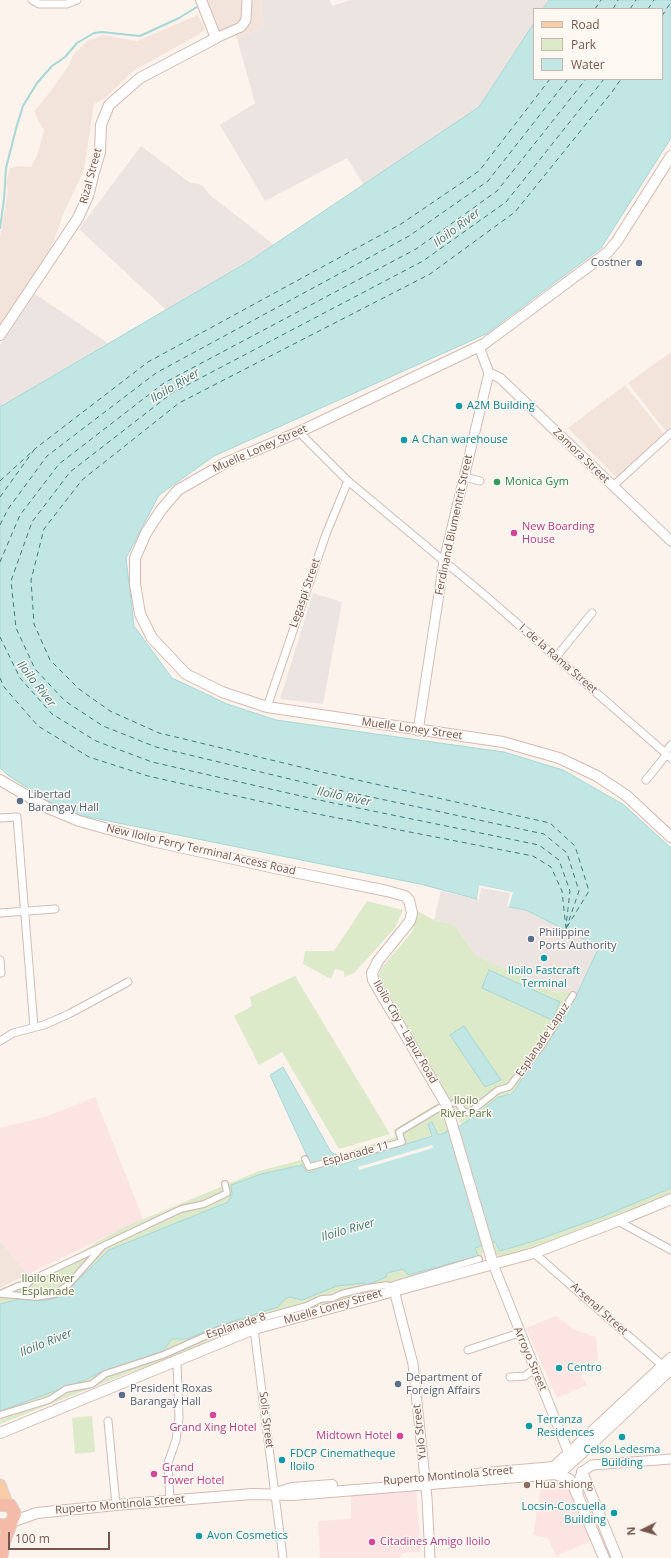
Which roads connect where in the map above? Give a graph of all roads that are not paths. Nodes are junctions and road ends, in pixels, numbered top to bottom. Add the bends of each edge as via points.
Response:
1 (32, 0) edge
2 (78, 0) edge
3 (201, 0) edge
4 (247, 0) edge
5 (216, 38) junction
6 (671, 156) edge
7 (0, 336) edge
8 (479, 346) junction
9 (489, 373) junction
10 (299, 432) junction
11 (671, 433) edge
12 (464, 477) junction
13 (348, 481) junction
14 (480, 481) dead end
15 (613, 486) junction
16 (671, 541) edge
17 (444, 561) junction
18 (592, 613) dead end
19 (556, 657) junction
20 (266, 707) junction
21 (418, 731) junction
22 (671, 745) edge
23 (668, 755) edge
24 (0, 780) edge
25 (646, 780) dead end
26 (0, 818) edge
27 (671, 837) edge
28 (409, 900) joint
29 (55, 909) dead end
30 (25, 911) junction
31 (0, 913) edge
32 (0, 960) edge
33 (2, 973) dead end
34 (128, 982) dead end
35 (573, 995) dead end
36 (34, 1027) junction
37 (0, 1041) edge
38 (454, 1103) dead end
39 (439, 1108) dead end
40 (304, 1159) dead end
41 (225, 1184) dead end
42 (671, 1199) edge
43 (618, 1221) junction
44 (103, 1245) junction
45 (671, 1250) edge
46 (534, 1253) junction
47 (479, 1259) dead end
48 (493, 1264) junction
49 (394, 1290) junction
50 (0, 1294) edge
51 (254, 1329) junction
52 (519, 1333) junction
53 (468, 1350) dead end
54 (671, 1358) edge
55 (177, 1362) junction
56 (667, 1367) edge
57 (534, 1369) junction
58 (510, 1377) dead end
59 (0, 1415) edge
60 (108, 1422) dead end
61 (0, 1433) edge
62 (571, 1457) junction
63 (671, 1459) edge
64 (582, 1472) junction
65 (555, 1474) junction
66 (425, 1481) junction
67 (0, 1485) edge
68 (275, 1494) junction
69 (578, 1496) junction
70 (170, 1500) junction
71 (6, 1505) edge
72 (116, 1505) junction
73 (37, 1513) junction
74 (8, 1523) edge
75 (2, 1557) edge
76 (283, 1558) edge
77 (430, 1558) edge
78 (604, 1558) edge
79 (617, 1558) edge

1 - 2 street via 39,4 67,4
3 - 5 main road
4 - 5 street, Rizal Street via 246,20 241,26
5 - 7 main road, Rizal Street via 140,78 109,105 101,125 100,152 88,196 78,218
6 - 8 main road, Muelle Loney Street via 620,238 608,252
8 - 9 street
8 - 10 main road, Muelle Loney Street
9 - 12 street, Ferdinand Blumentrit Street
9 - 15 street, Zamora Street via 500,378
10 - 13 street
10 - 20 main road, Muelle Loney Street via 225,463 178,490 146,533 135,558 135,584 140,614 152,638 186,674 222,692
11 - 15 street
12 - 14 street
12 - 17 street, Ferdinand Blumentrit Street
13 - 17 street
13 - 20 street, Legaspi Street via 326,534
15 - 16 street, Zamora Street
17 - 19 street, I. de la Rama Street
17 - 21 street, Ferdinand Blumentrit Street
18 - 19 street
19 - 23 street, I. de la Rama Street
20 - 21 main road, Muelle Loney Street
21 - 27 main road, Muelle Loney Street via 503,742 559,758 597,776 627,796
22 - 23 street
23 - 25 street
24 - 28 main road, New Iloilo Ferry Terminal Access Road via 48,808 79,821 152,841 387,891 405,896
26 - 30 street via 17,817
28 - 48 main road, Iloilo City – Lapuz Road via 412,913 410,921 378,961 372,973 438,1088 452,1122
29 - 30 street
30 - 31 street
30 - 36 street
32 - 33 street
34 - 36 street via 69,1014
35 - 38 street, Esplanade Lapuz via 542,1045 509,1087 498,1090 469,1113 463,1112 458,1103
36 - 37 street via 12,1033
39 - 40 street, Esplanade 11 via 399,1132 402,1142 309,1167
41 - 44 street via 227,1193 204,1204 181,1209
42 - 43 main road, Muelle Loney Street
43 - 45 street
43 - 46 main road, Muelle Loney Street
44 - 50 street via 27,1284
44 - 50 street via 68,1285 55,1294 37,1297
46 - 48 main road, Muelle Loney Street
46 - 56 street, Arsenal Street
47 - 59 street, Esplanade 8 via 390,1286 366,1288 321,1299 306,1306 219,1330 163,1355 105,1374 92,1384 66,1389 49,1400
48 - 49 main road, Muelle Loney Street
48 - 52 street, Arroyo Street
49 - 51 main road, Muelle Loney Street
49 - 66 street, Yulo Street via 413,1364
51 - 55 main road, Muelle Loney Street
51 - 68 street, Solis Street
52 - 53 street
52 - 57 street, Arroyo Street
54 - 56 main road
55 - 61 main road, Muelle Loney Street
55 - 70 street via 179,1418 176,1440 168,1463
56 - 62 main road
57 - 58 street via 525,1376
57 - 62 street, Arroyo Street
60 - 72 street
62 - 65 main road
62 - 66 main road, Ruperto Montinola Street via 554,1467
63 - 64 street via 592,1465
64 - 69 street via 578,1483
64 - 79 main road
65 - 66 main road
65 - 69 main road via 568,1479
66 - 68 main road, Ruperto Montinola Street via 292,1488
66 - 77 street, Yulo Street
67 - 71 main road
68 - 70 main road, Ruperto Montinola Street
68 - 76 street, Solis Street
69 - 78 main road
70 - 72 main road, Ruperto Montinola Street
71 - 73 main road, Ruperto Montinola Street
71 - 74 highway via 14,1510
72 - 73 main road, Ruperto Montinola Street
73 - 74 main road, Ruperto Montinola Street
74 - 75 highway

